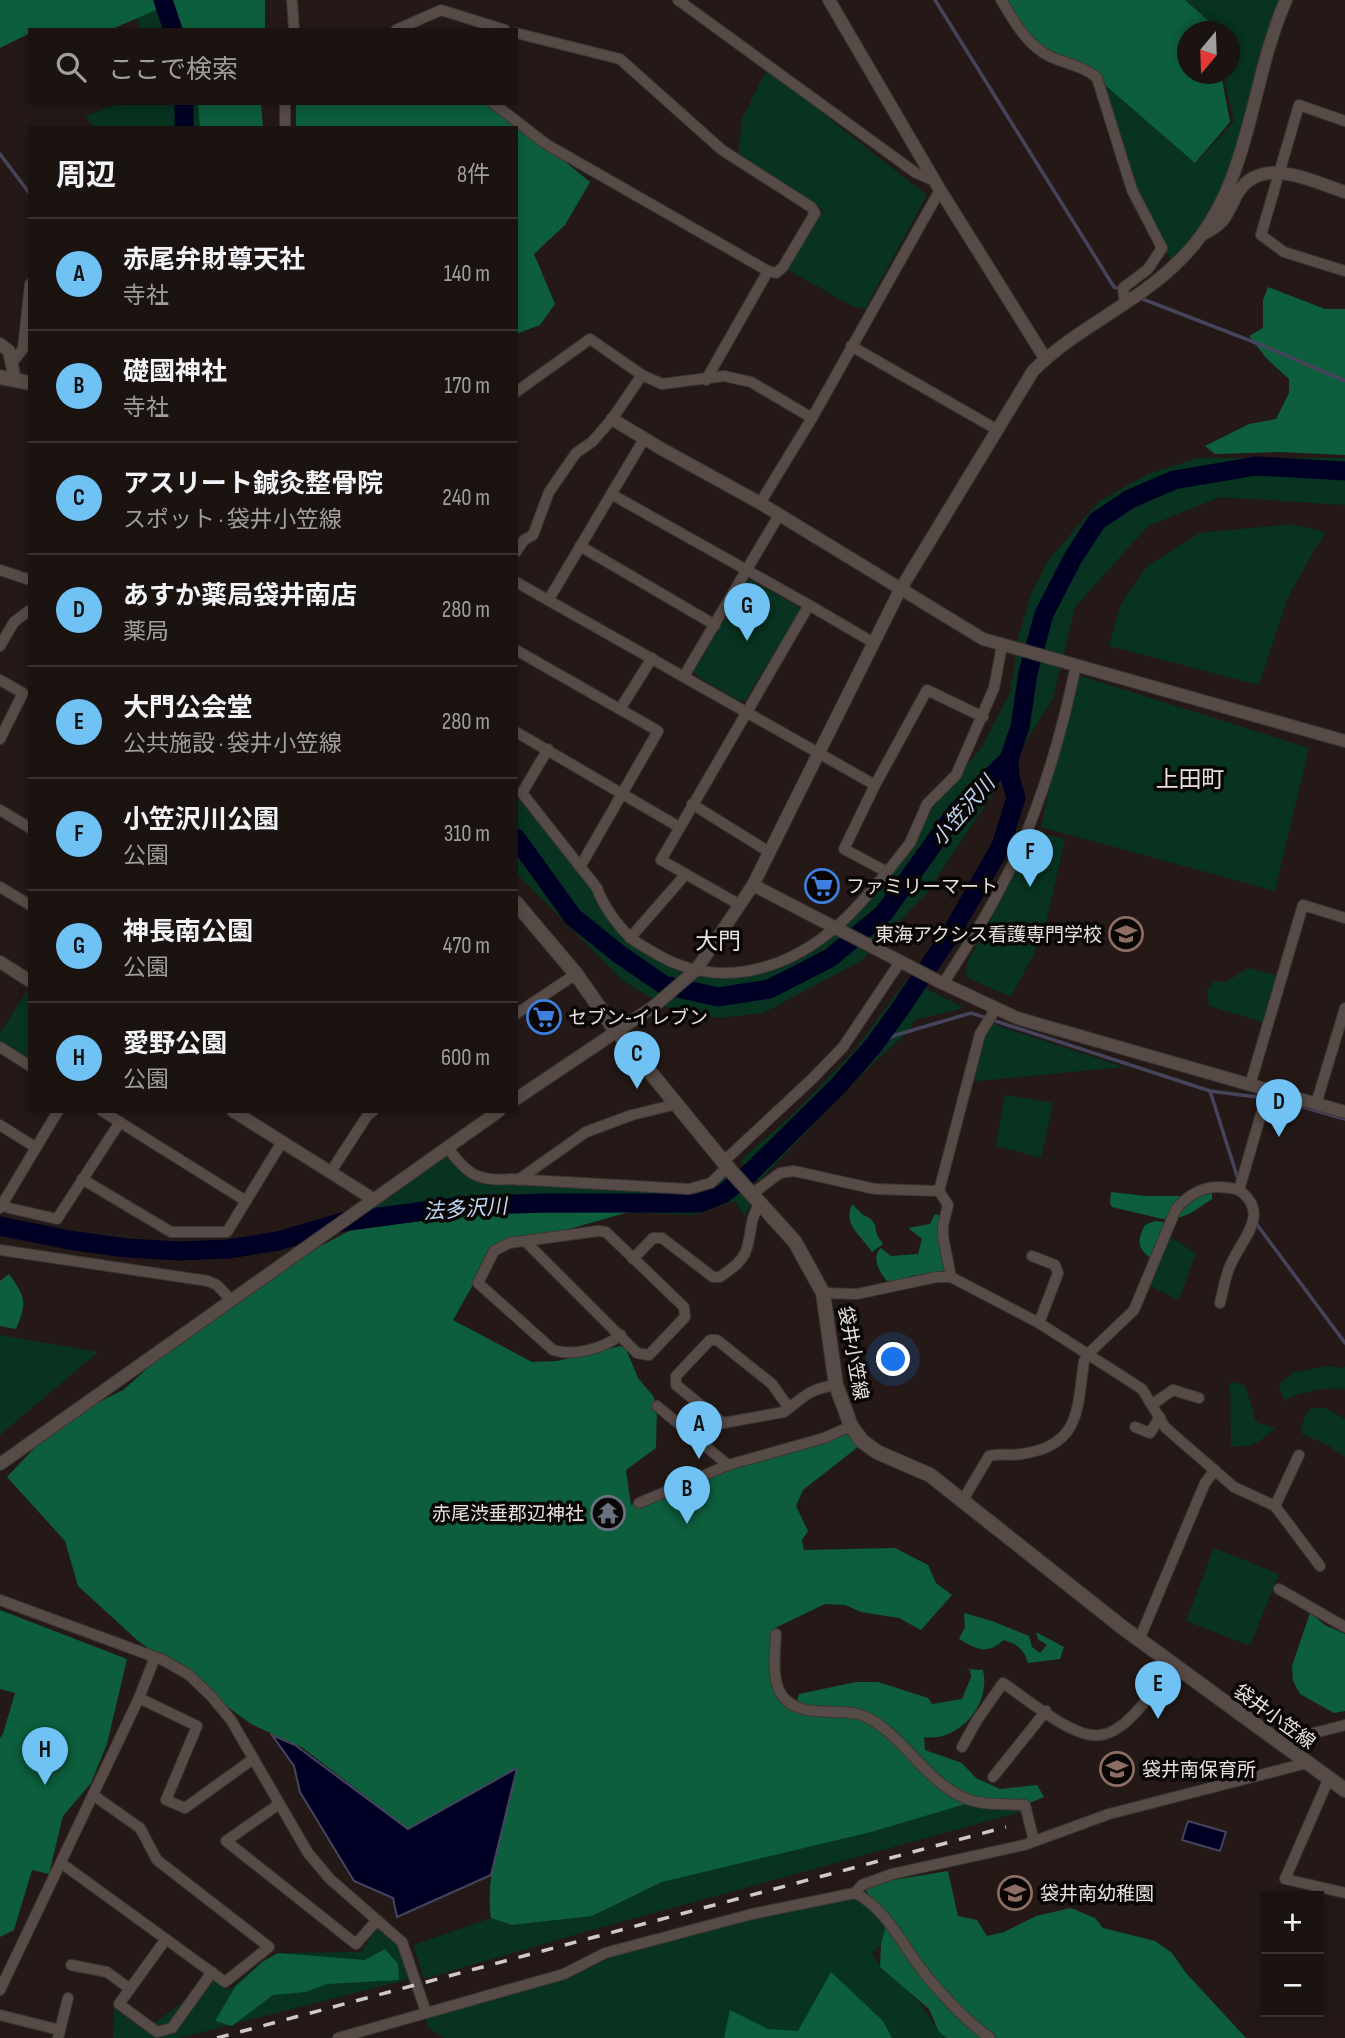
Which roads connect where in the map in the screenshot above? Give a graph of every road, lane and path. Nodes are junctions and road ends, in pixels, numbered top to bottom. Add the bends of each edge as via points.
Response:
1 (292, 0) edge
2 (678, 0) edge
3 (829, 0) edge
4 (1001, 0) edge
5 (1286, 0) edge
6 (294, 28) edge
7 (400, 28) edge
8 (499, 28) edge
9 (518, 34) edge
10 (285, 105) edge
11 (497, 105) edge
12 (1345, 121) edge
13 (285, 126) edge
14 (1281, 172) junction
15 (937, 185) junction
16 (1345, 192) edge
17 (1201, 234) junction
18 (768, 271) junction
19 (1345, 271) edge
20 (28, 303) edge
21 (1125, 303) junction
22 (0, 344) edge
23 (851, 345) junction
24 (1045, 358) junction
25 (12, 363) junction
26 (642, 375) junction
27 (0, 377) edge
28 (706, 380) junction
29 (22, 382) edge
30 (518, 391) edge
31 (812, 418) junction
32 (612, 419) junction
33 (996, 429) junction
34 (644, 439) junction
35 (611, 494) junction
36 (760, 503) junction
37 (779, 515) junction
38 (520, 536) edge
39 (580, 546) junction
40 (0, 570) edge
41 (746, 571) junction
42 (28, 579) edge
43 (518, 583) edge
44 (900, 590) junction
45 (549, 599) junction
46 (809, 606) junction
47 (28, 612) edge
48 (715, 625) junction
49 (874, 643) junction
50 (0, 646) edge
51 (1008, 647) junction
52 (518, 651) edge
53 (652, 658) junction
54 (1073, 664) junction
55 (684, 676) junction
56 (0, 680) edge
57 (620, 709) junction
58 (746, 711) junction
59 (983, 717) junction
60 (518, 733) edge
61 (0, 739) edge
62 (1345, 741) edge
63 (548, 749) junction
64 (820, 755) junction
65 (875, 785) junction
66 (622, 794) junction
67 (692, 804) junction
68 (0, 810) edge
69 (28, 827) edge
70 (679, 827) junction
71 (769, 852) junction
72 (580, 867) junction
73 (887, 872) junction
74 (686, 874) junction
75 (752, 885) junction
76 (0, 887) edge
77 (28, 904) edge
78 (518, 905) edge
79 (740, 905) junction
80 (1345, 918) edge
81 (838, 928) junction
82 (630, 938) junction
83 (0, 962) edge
84 (905, 964) junction
85 (695, 971) junction
86 (576, 974) junction
87 (28, 977) edge
88 (941, 982) junction
89 (1345, 1008) edge
90 (995, 1010) junction
91 (518, 1013) edge
92 (617, 1030) junction
93 (1341, 1040) edge
94 (0, 1047) edge
95 (28, 1065) edge
96 (1251, 1085) junction
97 (1268, 1090) junction
98 (518, 1098) edge
99 (677, 1104) junction
100 (1316, 1104) junction
101 (1345, 1112) edge
102 (57, 1113) edge
103 (105, 1113) edge
104 (236, 1113) edge
105 (367, 1113) edge
106 (491, 1113) edge
107 (120, 1122) junction
108 (0, 1125) edge
109 (282, 1142) junction
110 (35, 1147) junction
111 (447, 1147) junction
112 (727, 1166) junction
113 (330, 1172) junction
114 (82, 1179) junction
115 (518, 1180) junction
116 (1238, 1190) junction
117 (939, 1191) junction
118 (754, 1196) junction
119 (373, 1200) junction
120 (246, 1201) junction
121 (1, 1205) edge
122 (527, 1242) junction
123 (0, 1250) edge
124 (1032, 1256) dead end
125 (634, 1259) junction
126 (951, 1277) junction
127 (823, 1293) junction
128 (231, 1300) junction
129 (1220, 1303) dead end
130 (1040, 1323) junction
131 (621, 1335) junction
132 (1088, 1354) junction
133 (836, 1385) junction
134 (1199, 1398) dead end
135 (1153, 1404) junction
136 (657, 1406) dead end
137 (789, 1408) junction
138 (1160, 1417) junction
139 (850, 1426) junction
140 (1135, 1427) dead end
141 (1299, 1455) dead end
142 (0, 1464) edge
143 (728, 1465) junction
144 (1215, 1470) junction
145 (963, 1500) junction
146 (639, 1503) dead end
147 (1275, 1506) junction
148 (1320, 1566) dead end
149 (1279, 1589) dead end
150 (0, 1600) edge
151 (1345, 1627) edge
152 (776, 1634) dead end
153 (1139, 1640) junction
154 (155, 1657) junction
155 (1173, 1664) junction
156 (139, 1699) junction
157 (1046, 1711) junction
158 (1345, 1725) edge
159 (1279, 1742) junction
160 (962, 1746) dead end
161 (253, 1759) junction
162 (1307, 1763) junction
163 (993, 1777) dead end
164 (1329, 1778) junction
165 (1345, 1790) edge
166 (93, 1795) junction
167 (279, 1804) junction
168 (1034, 1841) junction
169 (61, 1863) junction
170 (855, 1893) junction
171 (1345, 1894) edge
172 (377, 1920) junction
173 (166, 1940) junction
174 (71, 1965) dead end
175 (212, 1972) junction
176 (130, 1989) junction
177 (0, 1990) edge
178 (68, 1998) dead end
179 (426, 2012) junction
180 (0, 2015) edge
181 (59, 2034) edge
182 (338, 2038) edge
183 (990, 2038) edge

1 - 6 street
2 - 15 street
3 - 15 street
4 - 21 street via 1031,45 1097,78 1132,190 1162,248 1148,269 1123,288
5 - 17 street via 1237,168 1220,207
7 - 8 street via 441,10
9 - 18 street via 620,59 722,150 811,207 816,213 780,272
10 - 13 street
11 - 18 street via 546,144
12 - 14 street via 1299,105
14 - 16 street
14 - 17 street via 1248,179 1219,226
14 - 19 street via 1261,234 1284,252
15 - 23 street
15 - 24 street
17 - 21 street via 1174,266
18 - 28 street
20 - 25 street via 23,349
21 - 24 street
22 - 25 street via 9,351
23 - 31 street
23 - 33 street
24 - 33 street
25 - 29 street
26 - 28 street via 662,384
26 - 30 street via 590,339
26 - 32 street
27 - 29 main road
28 - 31 street via 724,376 751,383
31 - 36 street
32 - 34 street
32 - 38 street via 576,453 549,492 533,535
33 - 44 street
34 - 35 street
34 - 36 street
35 - 39 street
35 - 41 street
36 - 37 street
37 - 41 street
37 - 44 street
39 - 45 street
39 - 48 street
40 - 42 street
41 - 46 street
41 - 48 street
43 - 45 street
44 - 49 street
44 - 51 street via 983,639
45 - 53 street
46 - 49 street
46 - 58 street
47 - 50 street via 14,622
48 - 55 street
49 - 64 street
51 - 54 street
51 - 59 street
52 - 57 street
53 - 55 street
53 - 57 street
54 - 62 street
54 - 88 street via 1053,763 1022,843 1001,888
55 - 58 street
56 - 61 street via 23,693
57 - 66 street via 658,731
58 - 64 street
58 - 67 street
59 - 65 street via 927,691
59 - 73 street via 956,775 928,804 910,844
60 - 63 street
63 - 66 street
63 - 72 street via 522,793
64 - 65 street
64 - 71 street
65 - 73 street via 844,849
66 - 70 street
66 - 72 street
67 - 70 street
67 - 71 street
68 - 69 street
70 - 74 street via 661,860
71 - 75 street
72 - 82 street
73 - 81 street
74 - 79 street
74 - 82 street
75 - 79 street
75 - 81 street
76 - 77 street
78 - 86 main road, 袋井小笠線
79 - 85 street
80 - 96 street via 1303,905
81 - 84 street
81 - 85 street via 807,948 750,972
82 - 85 street
83 - 87 street
84 - 88 street
84 - 112 street via 843,1047
85 - 92 street
86 - 91 street
86 - 92 main road, 袋井小笠線
88 - 90 street
89 - 93 street
90 - 96 street
90 - 117 street via 980,1034
92 - 98 street
92 - 99 main road, 袋井小笠線
93 - 100 street
94 - 95 street
96 - 97 street
97 - 100 street
97 - 116 street
99 - 112 main road, 袋井小笠線
99 - 115 street via 586,1132
100 - 101 street
102 - 110 street
103 - 107 street
104 - 109 street
105 - 113 street
106 - 111 street
107 - 114 street
107 - 120 street
108 - 110 street
109 - 113 street
109 - 120 street
110 - 121 street
111 - 115 street via 463,1170 491,1180
111 - 119 street
112 - 115 street via 711,1182 689,1189
112 - 118 main road, 袋井小笠線
113 - 119 street
114 - 120 street via 172,1233 227,1232
114 - 121 street via 57,1219
116 - 129 street via 1249,1198 1254,1212 1229,1266
116 - 132 street via 1212,1186 1185,1198 1176,1209 1134,1310
117 - 118 street via 876,1189 794,1171 780,1173
117 - 126 street via 948,1205 943,1237
118 - 125 street via 745,1254 720,1277 713,1277 662,1238 653,1238
118 - 127 main road, 袋井小笠線 via 795,1242
119 - 128 street
122 - 125 street via 598,1231
122 - 131 street
122 - 131 street via 509,1243 494,1251 478,1283 554,1350 565,1354 607,1345
123 - 128 street via 208,1281
124 - 130 street via 1055,1265 1058,1273
125 - 131 street via 684,1307 685,1317 649,1355 637,1353
126 - 127 street via 856,1294
126 - 130 street
127 - 133 main road, 袋井小笠線
128 - 142 street
130 - 132 street
132 - 135 street via 1142,1389
132 - 145 street via 1070,1431 1036,1451 989,1456
133 - 137 street via 814,1388
133 - 139 main road, 袋井小笠線
134 - 135 street via 1173,1390
135 - 138 street
136 - 143 street
137 - 137 street via 772,1384 717,1340 710,1340 676,1376 676,1385 723,1423
138 - 140 street via 1150,1433
138 - 144 street via 1165,1427
139 - 143 street via 824,1438
139 - 145 main road, 袋井小笠線 via 877,1452 930,1475
141 - 147 street
143 - 146 street
144 - 147 street via 1234,1487
144 - 153 street via 1205,1483
145 - 153 main road, 袋井小笠線
147 - 148 street
149 - 151 street
150 - 154 street
152 - 168 street via 775,1671 779,1693 788,1702 803,1709 866,1717 947,1788 976,1802 1026,1805
153 - 155 main road, 袋井小笠線
154 - 156 street
154 - 161 street via 189,1675 211,1696
155 - 157 street via 1136,1712 1103,1735 1076,1731
155 - 159 main road, 袋井小笠線
156 - 161 street via 197,1726 166,1800 185,1808
156 - 166 street
157 - 160 street via 1003,1683
157 - 163 street
158 - 159 street
159 - 162 main road, 袋井小笠線
161 - 167 street
162 - 164 main road, 袋井小笠線
162 - 168 street via 1109,1814
164 - 165 main road, 袋井小笠線
164 - 171 street via 1285,1880
166 - 169 street
166 - 175 street via 140,1828 157,1860 269,1947 225,1982
167 - 172 street via 330,1879
167 - 172 street via 226,1842 356,1944
168 - 170 street via 892,1874 862,1885
169 - 173 street
169 - 177 street
170 - 179 street via 752,1914 605,1953 564,1974
170 - 183 street via 887,1921 946,1998
172 - 179 street via 402,1942
173 - 175 street
173 - 176 street
174 - 176 street via 107,1972
175 - 176 street via 172,2028 157,2032 119,2004
178 - 181 street
179 - 182 street
180 - 181 street

